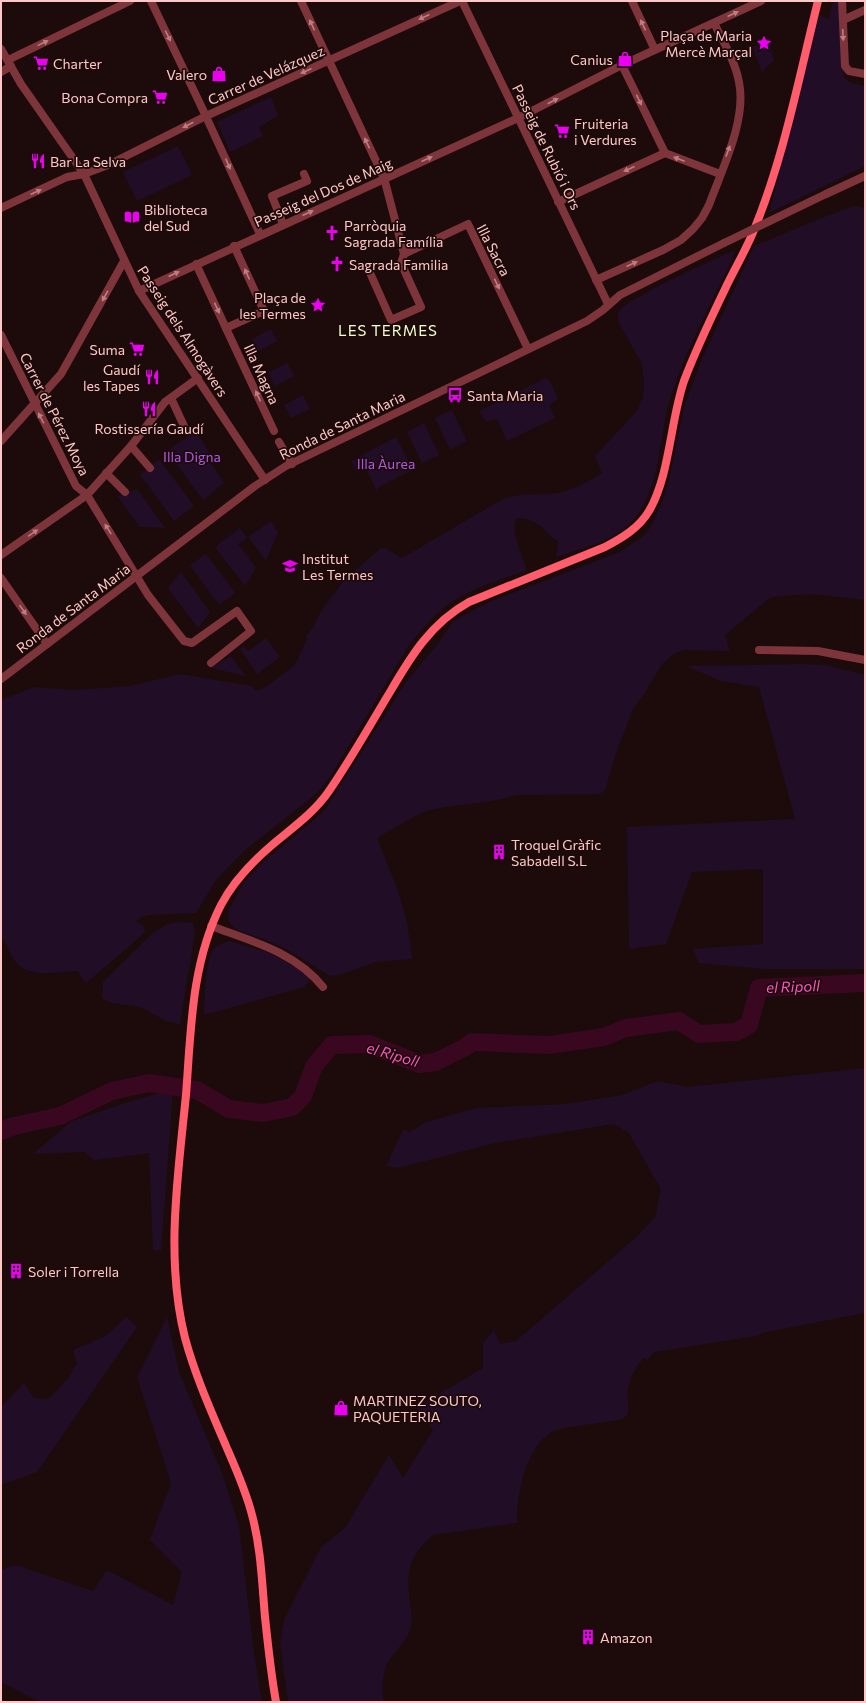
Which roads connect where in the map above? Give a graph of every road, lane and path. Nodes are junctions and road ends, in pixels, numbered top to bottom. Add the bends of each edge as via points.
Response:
1 (130, 1) edge
2 (151, 1) edge
3 (301, 1) edge
4 (461, 1) edge
5 (632, 1) edge
6 (761, 1) edge
7 (818, 1) edge
8 (842, 1) edge
9 (865, 10) edge
10 (843, 20) junction
11 (714, 23) junction
12 (1, 49) edge
13 (655, 50) junction
14 (329, 61) junction
15 (10, 63) junction
16 (622, 65) junction
17 (1, 72) edge
18 (865, 74) edge
19 (206, 116) junction
20 (518, 118) junction
21 (665, 153) junction
22 (84, 174) junction
23 (304, 174) dead end
24 (720, 174) junction
25 (865, 176) edge
26 (384, 178) junction
27 (558, 202) junction
28 (1, 208) edge
29 (283, 224) junction
30 (260, 234) junction
31 (234, 246) junction
32 (404, 254) junction
33 (124, 262) junction
34 (196, 264) junction
35 (371, 275) dead end
36 (596, 280) junction
37 (138, 290) junction
38 (608, 304) junction
39 (226, 328) junction
40 (1, 338) edge
41 (528, 349) junction
42 (198, 378) junction
43 (171, 398) junction
44 (34, 403) junction
45 (184, 426) dead end
46 (274, 431) dead end
47 (1, 441) edge
48 (279, 442) dead end
49 (131, 446) junction
50 (292, 464) junction
51 (150, 468) dead end
52 (106, 473) junction
53 (266, 480) junction
54 (125, 492) dead end
55 (87, 495) junction
56 (1, 555) edge
57 (137, 576) junction
58 (1, 578) edge
59 (47, 644) junction
60 (758, 650) dead end
61 (865, 660) edge
62 (211, 663) dead end
63 (1, 679) edge
64 (211, 926) junction
65 (323, 987) dead end
66 (276, 1702) edge

15 -> 1 street
2 -> 19 street
14 -> 3 street
4 -> 14 street, Carrer de Velázquez
4 - 20 street, Passeig de Rubió i Ors
13 -> 5 street
11 -> 6 street, Passeig del Dos de Maig
7 - 64 main road via 766,198 753,232 684,380 675,410 660,486 648,512 638,526 606,547 469,602 440,622 414,651 323,799 243,873 228,893
8 - 10 street
9 - 10 street
10 -> 18 street via 847,69
11 - 13 street, Passeig del Dos de Maig
24 -> 11 street via 739,122 741,102 739,81
12 - 15 street, Passeig dels Almogàvers
13 - 16 street, Passeig del Dos de Maig
14 -> 19 street, Carrer de Velázquez
26 -> 14 street
15 - 17 street
15 - 22 street, Passeig dels Almogàvers via 21,84
20 -> 16 street, Passeig del Dos de Maig
16 -> 21 street
19 -> 22 street, Carrer de Velázquez via 108,165
19 -> 30 street
26 -> 20 street, Passeig del Dos de Maig
20 - 27 street, Passeig de Rubió i Ors
24 -> 21 street
21 -> 27 street
28 -> 22 street, Carrer de Velázquez via 67,177
22 - 33 street, Passeig dels Almogàvers
23 - 29 street via 307,181 272,196
36 -> 24 street via 681,240 702,218
25 - 38 street, Ronda de Santa Maria, bridge via 620,294
29 -> 26 street, Passeig del Dos de Maig
26 - 32 street
27 - 36 street, Passeig de Rubió i Ors
29 - 30 street, Passeig del Dos de Maig
30 - 31 street, Passeig del Dos de Maig
31 - 34 street, Passeig del Dos de Maig
39 -> 31 street via 264,311
32 - 35 street via 402,263 421,307 392,320
32 -> 41 street, Illa Sacra via 468,224
33 - 37 street, Passeig dels Almogàvers
33 -> 44 street via 61,374
37 -> 34 street, Passeig del Dos de Maig
34 -> 39 street, Illa Magna
36 - 38 street, Passeig de Rubió i Ors
37 - 42 street, Passeig dels Almogàvers
38 - 41 street, Ronda de Santa Maria via 587,321
46 -> 39 street, Illa Magna
40 - 44 street, Carrer de Pérez Moya
41 - 50 street, Ronda de Santa Maria
42 - 43 street
42 - 53 street, Passeig dels Almogàvers
43 - 45 street
43 - 49 street
44 - 47 street
55 -> 44 street, Carrer de Pérez Moya via 76,486
48 - 50 street
49 - 51 street
49 - 52 street
50 - 53 street, Ronda de Santa Maria
52 - 54 street
52 - 55 street
53 - 57 street, Ronda de Santa Maria
56 -> 55 street
57 -> 55 street, Carrer de Pérez Moya
57 - 59 street, Ronda de Santa Maria
57 - 62 street, Carrer de Pérez Moya via 148,595 184,641 192,643 238,611 251,631
58 -> 59 street
59 - 63 street, Ronda de Santa Maria
60 - 61 street via 818,651
64 - 65 street via 283,954 306,969
64 - 66 main road via 201,956 196,984 179,1164 174,1251 176,1283 181,1321 196,1373 238,1472 252,1514 259,1552 270,1668

